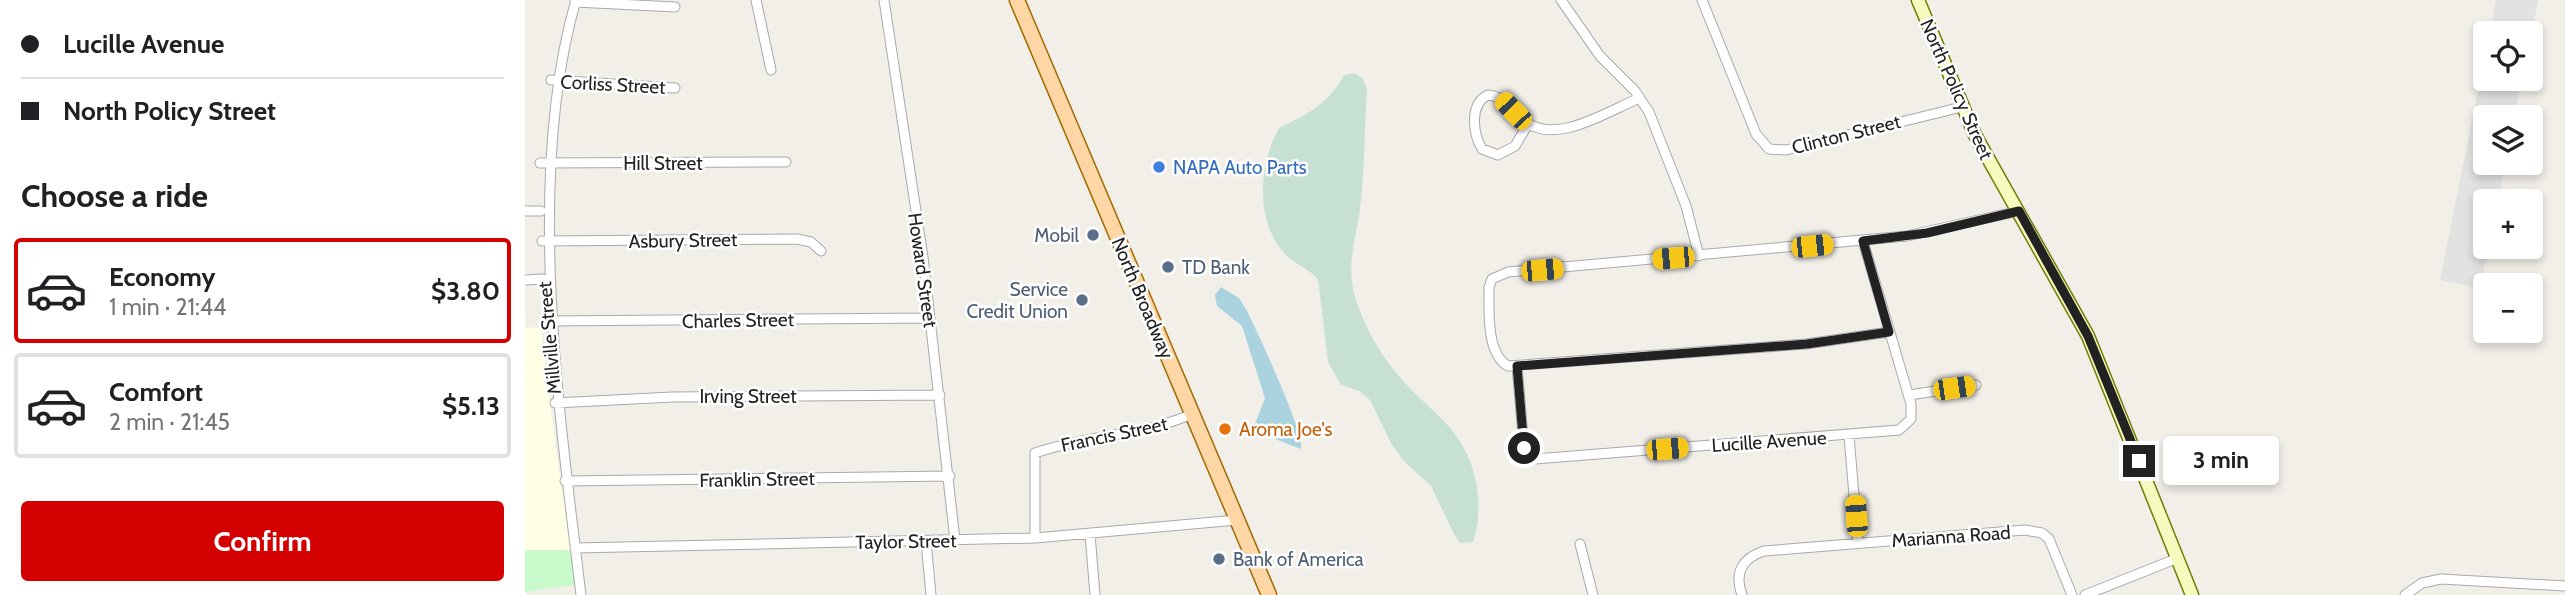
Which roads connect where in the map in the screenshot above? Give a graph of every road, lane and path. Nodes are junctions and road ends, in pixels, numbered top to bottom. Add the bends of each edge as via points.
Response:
1 (755, 0) edge
2 (884, 0) edge
3 (1561, 0) edge
4 (1702, 0) edge
5 (1918, 0) edge
6 (575, 1) edge
7 (1022, 2) edge
8 (675, 6) dead end
9 (771, 70) dead end
10 (551, 80) junction
11 (675, 88) dead end
12 (1640, 98) junction
13 (1962, 107) junction
14 (1528, 124) junction
15 (786, 162) dead end
16 (540, 163) junction
17 (525, 211) edge
18 (541, 211) junction
19 (2019, 211) junction
20 (1863, 241) junction
21 (541, 242) junction
22 (821, 251) dead end
23 (1699, 256) junction
24 (525, 279) edge
25 (543, 279) junction
26 (930, 317) junction
27 (546, 321) junction
28 (1889, 332) junction
29 (1517, 366) junction
30 (1976, 385) dead end
31 (940, 395) junction
32 (1909, 395) junction
33 (555, 403) junction
34 (1192, 414) junction
35 (1849, 436) junction
36 (950, 476) junction
37 (565, 481) junction
38 (1237, 520) junction
39 (1090, 534) junction
40 (1035, 538) junction
41 (955, 540) junction
42 (926, 541) junction
43 (1858, 543) junction
44 (1580, 544) dead end
45 (575, 548) junction
46 (2178, 558) junction
47 (2565, 586) edge
48 (2412, 593) edge
49 (580, 595) edge
50 (931, 595) edge
51 (1095, 595) edge
52 (1269, 595) edge
53 (1593, 595) edge
54 (1742, 595) edge
55 (2072, 595) edge
56 (2085, 595) edge
57 (2192, 595) edge

1 - 9 street
2 - 26 street, Howard Street
3 - 12 street via 1600,56
4 - 13 street, Clinton Street via 1756,134 1769,149 1786,150
5 - 13 street, North Policy Street
6 - 8 street
6 - 10 street, Millville Street
7 - 34 main road, North Broadway
10 - 11 street, Corliss Street
10 - 16 street, Millville Street
12 - 14 street via 1562,130
12 - 23 street via 1686,206
13 - 19 street, North Policy Street
14 - 14 street via 1500,98 1488,96 1479,102 1475,130 1484,151 1498,155 1515,146
15 - 16 street, Hill Street
16 - 18 street, Millville Street
17 - 18 street
18 - 21 street, Millville Street
19 - 20 street via 1927,233
19 - 46 street, North Policy Street via 2095,352
20 - 23 street
20 - 28 street, Lucille Avenue
21 - 22 street, Asbury Street via 797,239 811,242
21 - 25 street, Millville Street
23 - 29 street via 1499,274 1489,287 1493,346 1500,362
24 - 25 street
25 - 27 street, Millville Street
26 - 27 street, Charles Street
26 - 31 street, Howard Street
27 - 33 street, Millville Street
28 - 29 street via 1807,344
28 - 32 street, Lucille Avenue
29 - 35 street, Lucille Avenue via 1524,448 1535,459
30 - 32 street
31 - 33 street, Irving Street via 672,397
31 - 36 street, Howard Street
32 - 35 street, Lucille Avenue via 1911,419 1905,428
33 - 37 street, Millville Street
34 - 38 main road, North Broadway
34 - 40 street, Francis Street via 1152,429 1103,434 1035,453
35 - 43 street, Lucille Avenue
36 - 37 street, Franklin Street
36 - 41 street, Howard Street
37 - 45 street, Millville Street
38 - 39 street, Taylor Street
38 - 52 main road, North Broadway
39 - 40 street, Taylor Street
39 - 51 street
40 - 41 street, Taylor Street
41 - 42 street, Taylor Street
42 - 45 street, Taylor Street
42 - 50 street
43 - 54 street, Marianna Road via 1756,553 1739,572
43 - 55 street, Marianna Road via 2034,531 2042,533 2053,547
44 - 53 street
45 - 49 street, Millville Street
46 - 56 street
46 - 57 street, North Policy Street
47 - 48 street via 2451,579 2432,580

